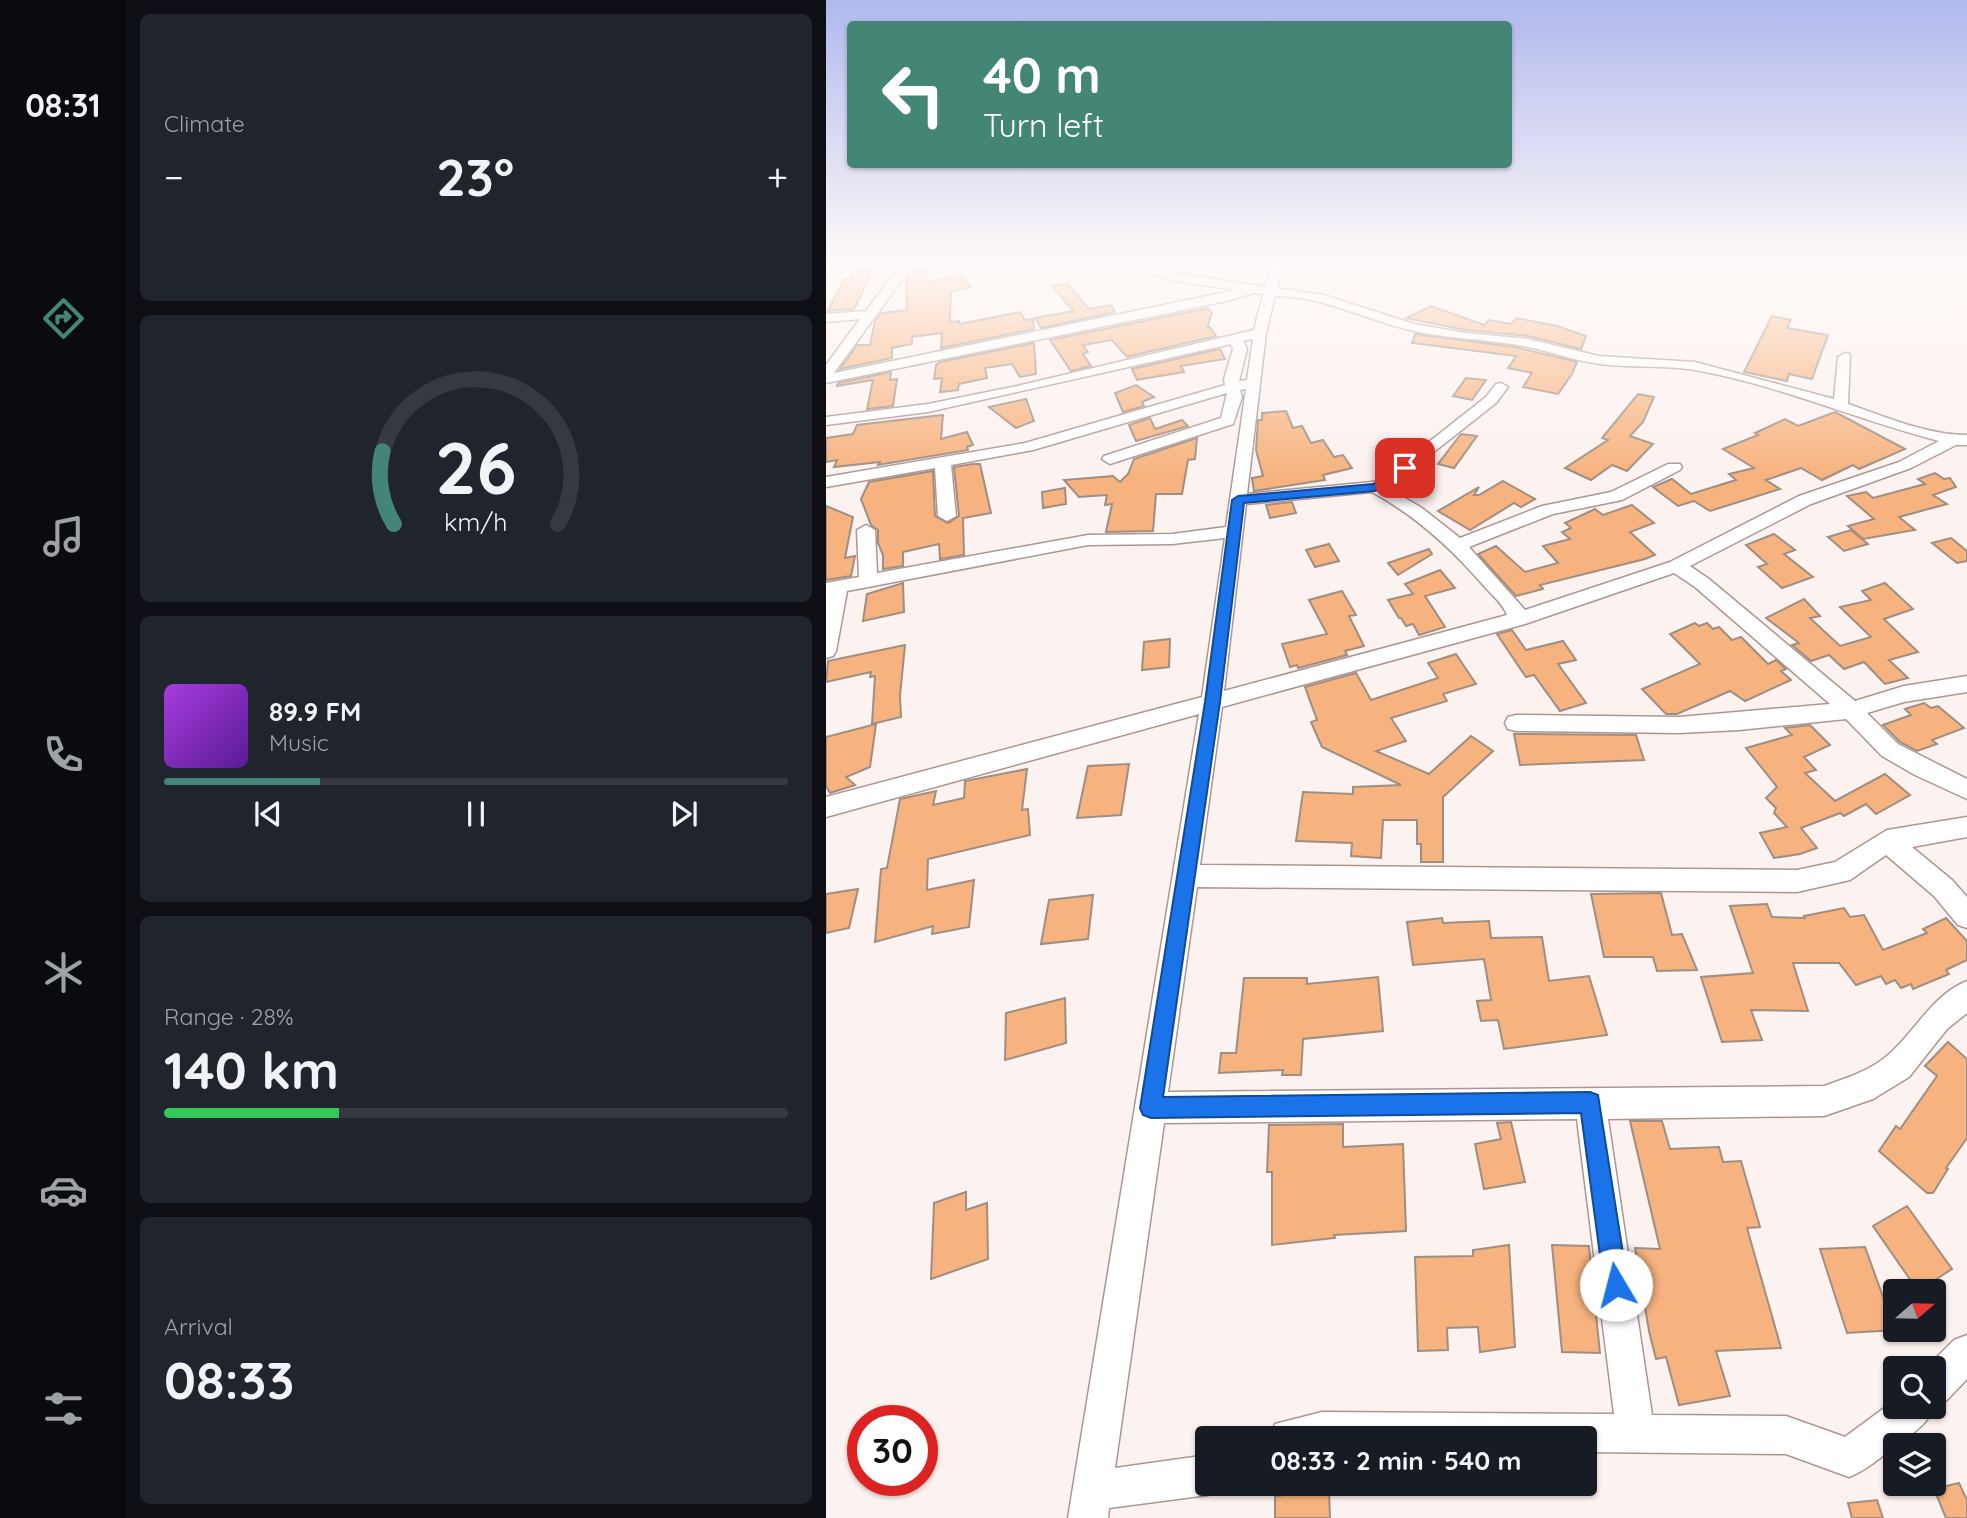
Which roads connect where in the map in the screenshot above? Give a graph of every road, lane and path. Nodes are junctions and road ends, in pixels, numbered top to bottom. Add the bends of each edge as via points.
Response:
1 (856, 334) edge
2 (1040, 334) edge
3 (1449, 334) edge
4 (1248, 336) joint
5 (1845, 357) dead end
6 (826, 376) edge
7 (1243, 385) junction
8 (1501, 387) dead end
9 (1841, 406) junction
10 (826, 421) edge
11 (1960, 440) edge
12 (1110, 459) dead end
13 (943, 464) junction
14 (1674, 467) dead end
15 (826, 482) edge
16 (1375, 487) junction
17 (1238, 500) junction
18 (947, 516) dead end
19 (866, 530) dead end
20 (1234, 532) junction
21 (1459, 545) junction
22 (1676, 566) junction
23 (868, 581) junction
24 (832, 588) edge
25 (1518, 619) junction
26 (826, 651) edge
27 (1967, 684) edge
28 (1212, 702) junction
29 (1851, 710) junction
30 (1516, 723) dead end
31 (1967, 789) edge
32 (826, 807) edge
33 (1967, 827) edge
34 (1887, 841) junction
35 (1186, 877) junction
36 (1967, 916) edge
37 (1967, 995) edge
38 (1590, 1102) junction
39 (1151, 1108) junction
40 (1967, 1353) edge
41 (1946, 1375) edge
42 (1903, 1419) edge
43 (1597, 1433) edge
44 (1636, 1433) junction
45 (1195, 1478) edge
46 (1090, 1504) edge

1 - 6 street
2 - 6 street
3 - 9 street via 1506,339 1599,360 1695,366
4 - 7 street
4 - 10 street via 928,408
5 - 9 street
7 - 12 street via 1228,421 1221,426
7 - 13 street via 1027,447
7 - 17 street
8 - 16 street via 1430,449
9 - 11 street via 1898,426
11 - 22 street via 1805,500
13 - 15 street
13 - 18 street
14 - 21 street via 1616,496 1548,510
16 - 17 street
16 - 21 street
17 - 20 street
19 - 23 street
20 - 23 street via 1172,540 1088,540
20 - 28 street
21 - 25 street via 1515,609
22 - 25 street
22 - 29 street
23 - 24 street
24 - 26 street
25 - 28 street
27 - 29 street via 1904,694
28 - 32 street
28 - 35 street
29 - 30 street via 1679,725
29 - 31 street via 1891,750
33 - 34 street
34 - 35 street via 1841,872 1797,881
34 - 36 street via 1943,888
35 - 39 street
37 - 38 street via 1937,1018 1898,1066 1862,1088 1824,1101
38 - 39 street
38 - 44 street
39 - 46 street
40 - 41 street
42 - 44 street via 1849,1458 1786,1436
43 - 44 street
45 - 46 street

